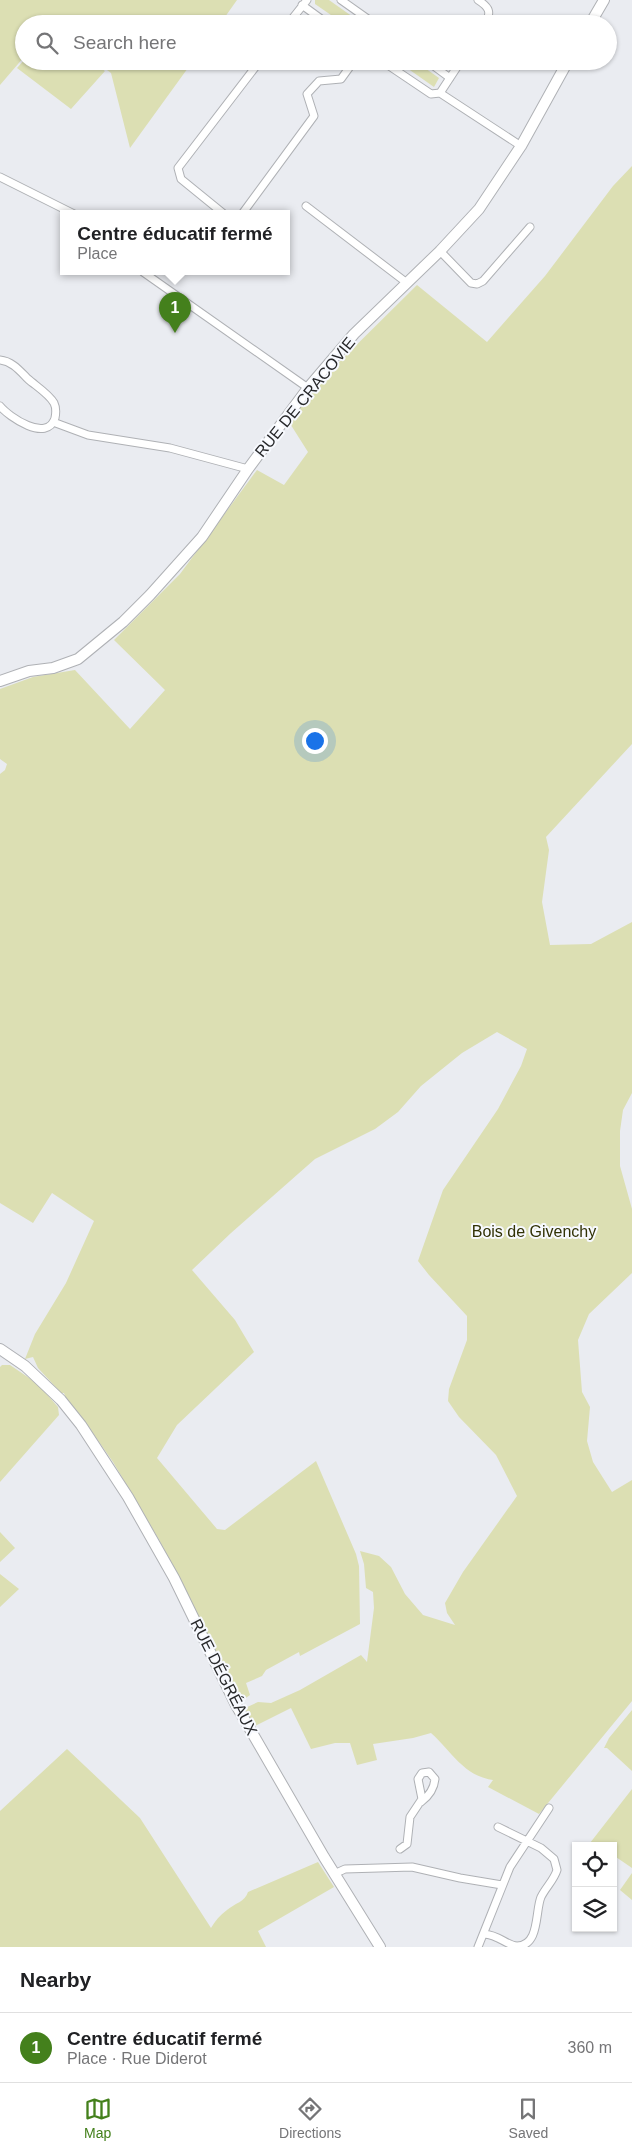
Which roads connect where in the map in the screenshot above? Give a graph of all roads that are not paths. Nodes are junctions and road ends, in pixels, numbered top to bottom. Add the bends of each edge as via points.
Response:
1 (341, 0) edge
2 (478, 0) edge
3 (604, 0) edge
4 (305, 3) edge
5 (295, 15) edge
6 (318, 15) edge
7 (362, 15) edge
8 (489, 15) edge
9 (595, 15) edge
10 (253, 70) edge
11 (348, 70) edge
12 (395, 70) edge
13 (439, 70) edge
14 (455, 70) edge
15 (563, 70) edge
16 (450, 78) junction
17 (440, 93) junction
18 (521, 146) junction
19 (0, 177) edge
20 (306, 206) dead end
21 (66, 210) edge
22 (219, 210) edge
23 (245, 210) edge
24 (530, 227) dead end
25 (440, 251) junction
26 (146, 275) edge
27 (407, 283) junction
28 (0, 360) edge
29 (308, 388) junction
30 (1, 411) edge
31 (53, 422) junction
32 (248, 469) junction
33 (0, 681) edge
34 (0, 1349) edge
35 (421, 1802) dead end
36 (549, 1808) dead end
37 (498, 1827) dead end
38 (527, 1842) junction
39 (400, 1849) dead end
40 (334, 1874) junction
41 (502, 1885) junction
42 (484, 1934) junction
43 (380, 1947) edge
44 (478, 1947) edge

1 - 7 street
2 - 8 street via 487,5
3 - 9 street
4 - 5 street
4 - 6 street
10 - 22 street via 178,168 181,179
11 - 23 street via 341,79 319,81 307,94 314,116
12 - 17 street via 431,94
13 - 16 street
14 - 16 street
15 - 18 street, RUE DE CRACOVIE
16 - 17 street
17 - 18 street
18 - 25 street, RUE DE CRACOVIE via 479,209
19 - 21 street
20 - 27 street
24 - 25 street via 477,284 471,283
25 - 27 street, RUE DE CRACOVIE
26 - 29 street
27 - 29 street, RUE DE CRACOVIE via 354,334
28 - 31 street via 10,363 52,400 56,413
29 - 32 street, RUE DE CRACOVIE
30 - 31 street via 30,427 41,428
31 - 32 street via 88,435 170,448
32 - 33 street, RUE DE CRACOVIE via 202,537 123,622 78,659
34 - 40 street, RUE DÉGRÉAUX via 51,1389 81,1425 150,1535 236,1705
35 - 39 street via 410,1817 407,1844
36 - 38 street
37 - 38 street
38 - 41 street
38 - 42 street via 550,1855 557,1870 540,1902 532,1938 519,1946
40 - 41 street via 345,1869 412,1867
40 - 43 street, RUE DÉGRÉAUX
41 - 42 street
42 - 44 street

